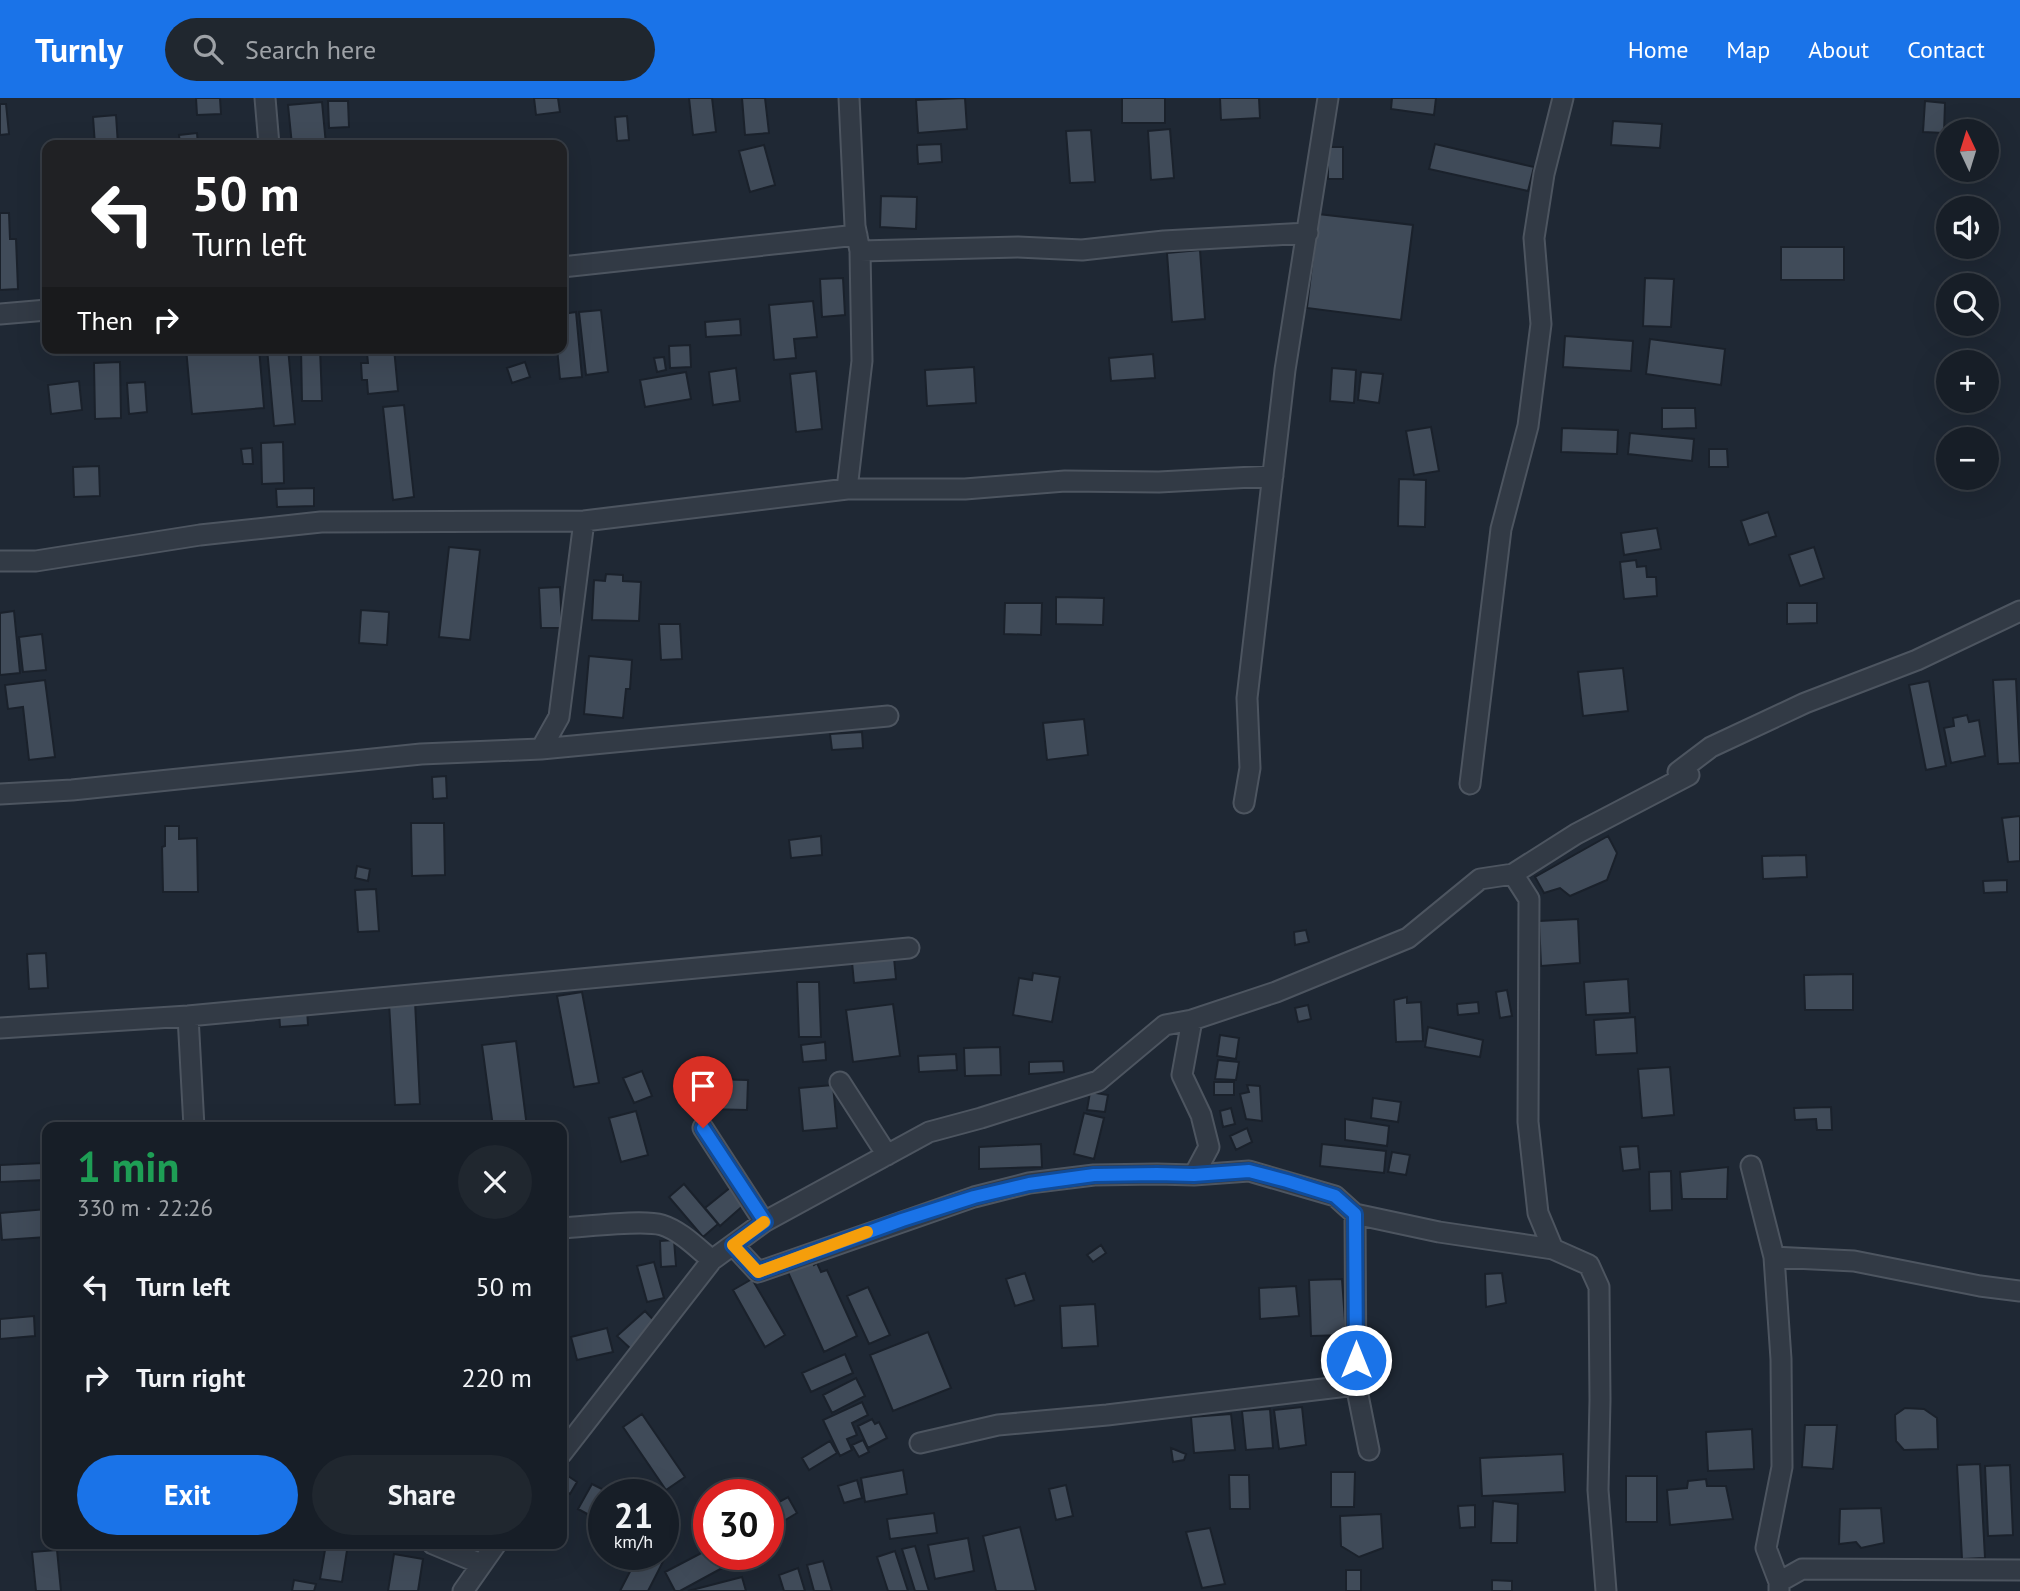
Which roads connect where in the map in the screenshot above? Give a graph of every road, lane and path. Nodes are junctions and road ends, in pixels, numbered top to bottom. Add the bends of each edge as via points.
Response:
1 (265, 98) edge
2 (849, 98) edge
3 (1328, 98) edge
4 (1563, 98) edge
5 (269, 140) edge
6 (1308, 233) junction
7 (858, 243) junction
8 (567, 267) edge
9 (42, 310) edge
10 (0, 314) edge
11 (1273, 476) junction
12 (847, 489) junction
13 (584, 521) junction
14 (0, 561) edge
15 (2020, 611) edge
16 (888, 716) dead end
17 (541, 749) junction
18 (1470, 784) dead end
19 (0, 794) edge
20 (1244, 803) dead end
21 (1513, 874) junction
22 (909, 948) dead end
23 (188, 1016) junction
24 (1192, 1020) junction
25 (0, 1028) edge
26 (840, 1082) dead end
27 (194, 1122) edge
28 (703, 1128) dead end
29 (887, 1155) junction
30 (1751, 1166) dead end
31 (1194, 1175) junction
32 (1355, 1214) junction
33 (765, 1222) junction
34 (567, 1228) edge
35 (733, 1245) junction
36 (1553, 1249) junction
37 (1774, 1257) junction
38 (712, 1260) junction
39 (2020, 1291) edge
40 (1356, 1385) junction
41 (920, 1443) dead end
42 (567, 1447) edge
43 (1369, 1450) dead end
44 (445, 1549) edge
45 (492, 1549) edge
46 (481, 1564) junction
47 (2020, 1570) edge
48 (1779, 1587) edge
49 (463, 1591) edge
50 (1606, 1591) edge

1 - 5 street
2 - 7 street
3 - 6 street
4 - 18 street via 1534,238 1541,324 1528,426 1501,529
6 - 7 street via 1082,250
6 - 11 street
7 - 8 street
7 - 12 street via 862,361
9 - 10 street
11 - 12 street via 1065,481 965,489
11 - 20 street via 1247,698 1250,768
12 - 13 street
13 - 14 street via 321,522 200,535 36,561
13 - 17 street via 559,717
15 - 21 street via 1711,747 1684,774
16 - 17 street
17 - 19 street via 422,754
21 - 24 street via 1480,879 1408,938 1276,992
21 - 36 street via 1529,899 1528,1122 1538,1213
22 - 23 street
23 - 25 street
23 - 27 street
24 - 29 street via 1165,1025 1098,1082 929,1132
24 - 31 street via 1182,1075 1201,1115 1209,1147
26 - 29 street
28 - 33 street
29 - 33 street
30 - 37 street
31 - 32 street via 1249,1171 1335,1196
31 - 35 street via 1094,1175 1029,1184 902,1220 758,1272
32 - 36 street
32 - 40 street
33 - 35 street
34 - 38 street via 662,1225
35 - 38 street
36 - 50 street via 1589,1265 1599,1287 1598,1490
37 - 39 street via 1854,1261
37 - 48 street via 1782,1467 1766,1548
38 - 42 street
40 - 41 street via 998,1425
40 - 43 street
44 - 46 street
45 - 46 street
46 - 49 street
47 - 48 street via 1802,1570

